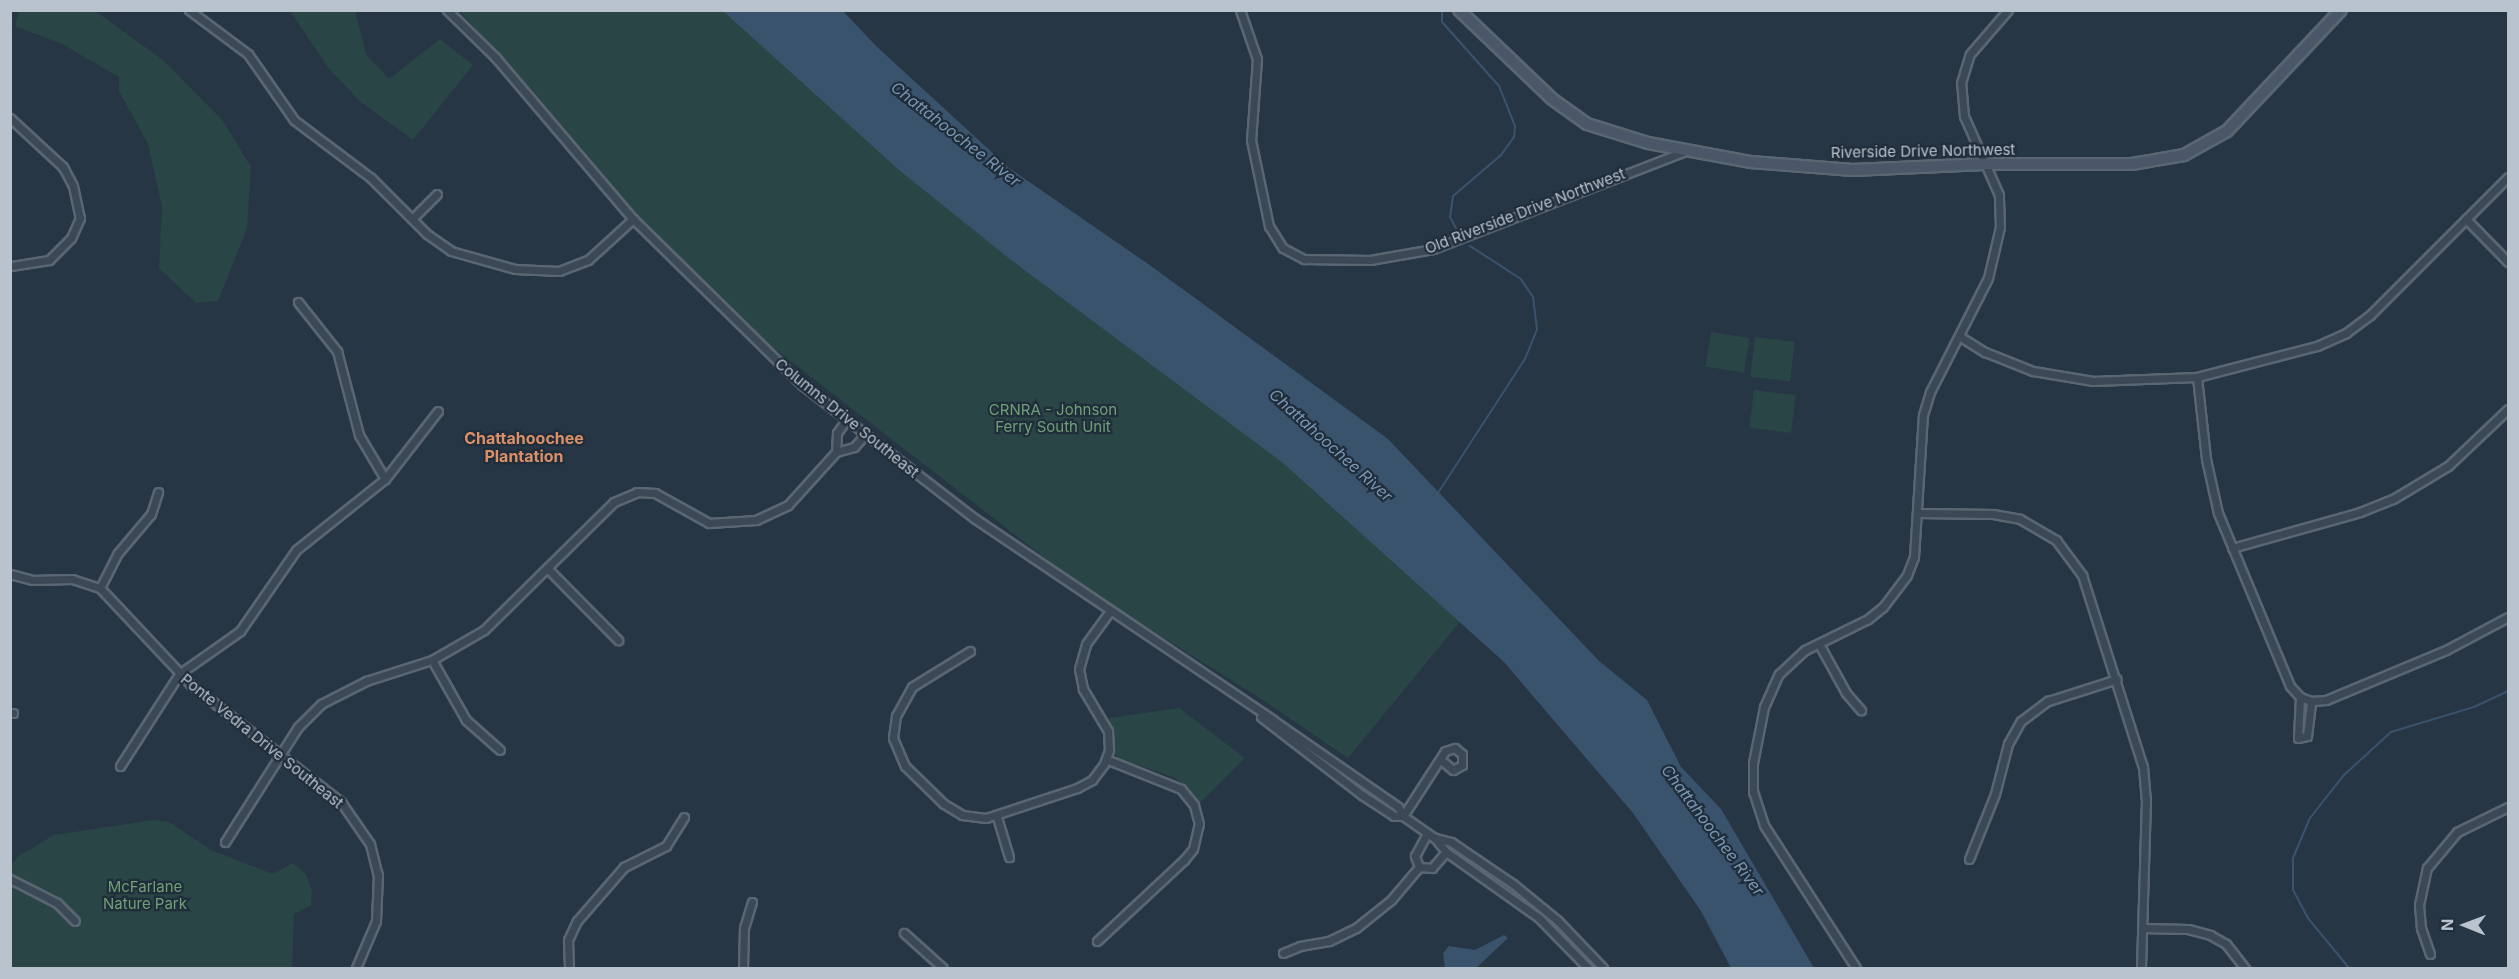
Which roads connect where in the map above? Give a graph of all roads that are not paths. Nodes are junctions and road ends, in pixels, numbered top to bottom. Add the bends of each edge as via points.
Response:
1 (189, 10) edge
2 (447, 10) edge
3 (1240, 10) edge
4 (1459, 10) edge
5 (2008, 10) edge
6 (2341, 10) edge
7 (10, 118) edge
8 (1692, 152) junction
9 (1985, 164) junction
10 (2508, 177) edge
11 (437, 194) dead end
12 (412, 219) junction
13 (633, 219) junction
14 (2466, 219) junction
15 (2508, 262) edge
16 (10, 266) edge
17 (298, 302) dead end
18 (1959, 336) junction
19 (2197, 377) junction
20 (2508, 409) edge
21 (438, 411) dead end
22 (846, 420) junction
23 (864, 436) junction
24 (836, 452) junction
25 (385, 479) junction
26 (158, 492) dead end
27 (1918, 513) junction
28 (2232, 548) junction
29 (548, 569) junction
30 (10, 574) edge
31 (100, 588) junction
32 (1110, 611) junction
33 (2508, 617) edge
34 (618, 640) dead end
35 (1819, 644) junction
36 (970, 651) dead end
37 (432, 660) junction
38 (179, 674) junction
39 (2116, 679) junction
40 (2300, 697) junction
41 (2311, 701) junction
42 (1861, 710) dead end
43 (500, 750) dead end
44 (281, 756) junction
45 (1106, 759) junction
46 (1442, 760) dead end
47 (120, 766) dead end
48 (2508, 807) edge
49 (1403, 816) junction
50 (684, 817) dead end
51 (998, 817) junction
52 (1427, 833) junction
53 (1435, 838) junction
54 (225, 842) dead end
55 (1446, 852) junction
56 (1009, 857) dead end
57 (1969, 859) dead end
58 (1419, 867) junction
59 (10, 879) edge
60 (752, 902) dead end
61 (75, 921) dead end
62 (2142, 928) junction
63 (904, 933) dead end
64 (1097, 941) dead end
65 (1283, 953) dead end
66 (2430, 954) dead end
67 (356, 969) edge
68 (569, 969) edge
69 (743, 969) edge
70 (944, 969) edge
71 (1588, 969) edge
72 (1603, 969) edge
73 (1856, 969) edge
74 (2141, 969) edge
75 (2245, 969) edge

1 - 12 street via 248,54 289,115 371,178
2 - 13 street, Columns Drive Southeast via 508,71
3 - 8 street, Old Riverside Drive Northwest via 1257,59 1251,140 1269,226 1283,248 1304,259 1370,260 1433,249 1584,188
4 - 8 street, Riverside Drive Northwest via 1552,99 1587,124 1613,135
5 - 9 street via 1970,54 1961,83 1964,116
6 - 9 street, Riverside Drive Northwest via 2241,118 2191,152 2132,164
7 - 16 street via 63,167 74,186 79,224 59,252 38,263
8 - 9 street, Riverside Drive Northwest via 1760,164 1853,170
9 - 18 street via 1999,195 1999,241 1988,278
10 - 14 street
11 - 12 street
12 - 13 street via 434,240 463,256 541,273 566,270 588,260
13 - 22 street, Columns Drive Southeast via 778,363
14 - 15 street
14 - 19 street via 2370,315 2346,333 2317,346
17 - 25 street via 337,351 359,435
18 - 19 street via 2008,363 2059,377 2093,381
18 - 27 street via 1923,415
19 - 28 street via 2209,481
20 - 28 street via 2448,466 2393,499
21 - 25 street
22 - 23 street, Columns Drive Southeast
22 - 24 street via 837,433
23 - 24 street via 854,447
23 - 32 street, Columns Drive Southeast via 974,518
24 - 29 street via 796,498 756,520 709,524 663,495 630,494 614,502
25 - 38 street via 296,550 240,631
26 - 31 street via 151,514 118,553
27 - 35 street via 1914,557 1896,593 1868,619
27 - 39 street via 2008,516 2032,524 2056,540 2082,575
28 - 40 street via 2290,686
29 - 34 street
29 - 37 street via 484,630
30 - 31 street, Ponte Vedra Drive Southeast via 32,580 72,579
31 - 38 street, Ponte Vedra Drive Southeast
32 - 45 street via 1086,644 1079,669 1083,689 1108,731
32 - 49 street, Columns Drive Southeast via 1398,807
33 - 41 street via 2446,650 2326,700
35 - 42 street via 1846,693
35 - 73 street via 1791,660 1770,689 1753,763 1753,792 1764,825
36 - 51 street via 910,690 895,720 893,738 905,765 949,808 972,818
37 - 43 street via 466,720
37 - 44 street via 334,696 310,714
38 - 44 street, Ponte Vedra Drive Southeast
38 - 47 street
39 - 57 street via 2048,701 2021,721 2008,744 1995,794
39 - 62 street via 2146,783
40 - 41 street
40 - 41 street via 2298,738 2307,736
44 - 54 street
44 - 67 street, Ponte Vedra Drive Southeast via 341,802 370,844 378,875 378,904
45 - 51 street via 1097,775 1081,787
45 - 64 street via 1181,789 1194,805 1199,824 1193,849 1184,860
46 - 49 street
48 - 66 street via 2457,832 2427,868 2419,905
49 - 52 street, Columns Drive Southeast
50 - 68 street via 666,846 624,867 577,921 566,951
51 - 56 street
52 - 53 street, Columns Drive Southeast
52 - 58 street via 1415,856
53 - 55 street, Columns Drive Southeast
53 - 72 street, Columns Drive Southeast via 1451,842 1513,884 1558,921
55 - 58 street via 1432,868
55 - 71 street, Columns Drive Southeast via 1539,918
58 - 65 street via 1391,900 1356,928 1329,941
59 - 61 street via 57,903
60 - 69 street via 744,928
62 - 74 street
62 - 75 street via 2188,929 2210,934 2226,944
63 - 70 street

